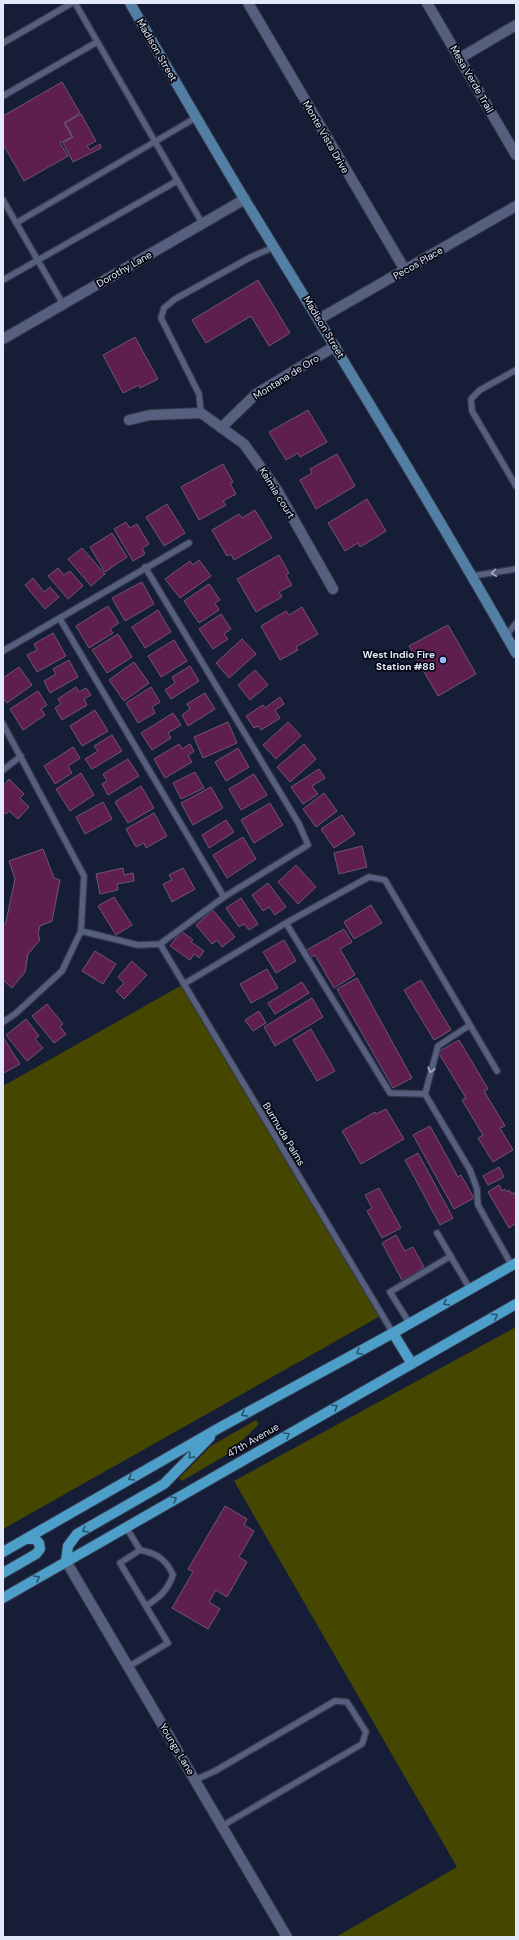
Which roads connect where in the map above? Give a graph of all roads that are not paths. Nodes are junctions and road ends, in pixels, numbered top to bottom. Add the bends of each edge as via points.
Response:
1 (72, 3) edge
2 (75, 3) edge
3 (130, 3) edge
4 (248, 3) edge
5 (428, 3) edge
6 (516, 26) edge
7 (98, 42) junction
8 (3, 43) edge
9 (460, 58) junction
10 (3, 96) edge
11 (197, 117) junction
12 (155, 141) junction
13 (516, 155) edge
14 (177, 181) junction
15 (245, 199) junction
16 (3, 200) edge
17 (516, 206) edge
18 (16, 223) junction
19 (202, 223) junction
20 (274, 247) junction
21 (38, 260) junction
22 (405, 270) junction
23 (3, 280) edge
24 (63, 304) junction
25 (319, 319) junction
26 (3, 339) edge
27 (335, 346) junction
28 (516, 370) edge
29 (201, 413) junction
30 (129, 420) dead end
31 (222, 428) junction
32 (516, 486) edge
33 (189, 542) dead end
34 (145, 567) junction
35 (516, 569) edge
36 (472, 576) junction
37 (333, 589) dead end
38 (60, 619) junction
39 (516, 623) edge
40 (506, 636) junction
41 (3, 651) edge
42 (516, 653) edge
43 (3, 724) edge
44 (21, 756) junction
45 (3, 770) edge
46 (224, 897) junction
47 (286, 923) junction
48 (81, 931) junction
49 (160, 944) junction
50 (184, 984) junction
51 (3, 1022) edge
52 (470, 1026) junction
53 (497, 1071) dead end
54 (425, 1094) junction
55 (437, 1233) dead end
56 (451, 1256) junction
57 (514, 1264) edge
58 (470, 1289) junction
59 (516, 1304) edge
60 (410, 1324) junction
61 (393, 1333) junction
62 (412, 1364) junction
63 (218, 1428) junction
64 (126, 1527) junction
65 (27, 1539) junction
66 (140, 1550) junction
67 (3, 1552) edge
68 (66, 1561) junction
69 (3, 1573) edge
70 (3, 1598) edge
71 (146, 1606) junction
72 (128, 1667) junction
73 (195, 1780) junction
74 (222, 1826) junction
75 (287, 1937) edge

1 - 8 lane
2 - 7 lane
3 - 11 main road, Madison Street
4 - 22 street, Monte Vista Drive
5 - 9 street, Mesa Verde Trail
6 - 9 street
7 - 10 lane
7 - 12 lane
9 - 13 street, Mesa Verde Trail
11 - 12 lane
11 - 15 main road, Madison Street
12 - 14 lane
12 - 18 lane
14 - 19 lane
14 - 21 lane
15 - 19 street, Dorothy Lane
15 - 20 main road, Madison Street
16 - 18 lane
17 - 22 street, Pecos Place
18 - 21 lane
19 - 24 street, Dorothy Lane
20 - 25 main road, Madison Street
20 - 29 lane via 244,260 175,299 164,308 161,318 199,394
21 - 23 lane
21 - 24 lane
22 - 25 street, Pecos Place
24 - 26 street, Dorothy Lane
25 - 27 main road, Madison Street
27 - 31 street, Montana de Oro via 256,394
27 - 36 main road, Madison Street
28 - 32 lane via 480,390 471,399 472,411
29 - 30 street via 150,415
29 - 31 street, Kaimia court
31 - 37 street, Kaimia court via 244,444 277,490
33 - 34 lane
34 - 38 lane
34 - 46 lane via 299,824 308,845
35 -> 36 lane
36 - 40 main road, Madison Street
38 - 41 lane
38 - 46 lane
39 - 40 lane
40 - 42 main road, Madison Street
43 - 44 lane
44 - 45 lane
44 - 48 lane via 84,876
46 - 49 lane
47 - 50 lane
47 - 52 lane via 369,877 385,880
47 - 54 lane via 390,1093
48 - 49 lane via 138,945
48 - 51 lane via 62,971
49 - 50 lane, Burmuda Palms
50 - 61 lane, Burmuda Palms
52 - 53 lane
52 -> 54 lane via 438,1046
54 - 57 lane via 470,1170 477,1188 478,1205
55 - 56 lane
56 - 58 lane
56 - 60 lane via 390,1292
57 - 58 main road
58 -> 60 main road
62 -> 59 main road, 47th Avenue
60 - 61 main road
61 - 62 main road
61 -> 63 main road
64 -> 62 main road, 47th Avenue
63 -> 65 main road
63 -> 68 main road via 164,1484 77,1534 68,1546
64 - 66 lane
64 - 68 main road, 47th Avenue
65 - 67 main road
65 - 69 main road via 35,1539 40,1549 36,1554
66 - 71 lane via 120,1563
66 - 71 lane via 159,1556 168,1564 172,1575 169,1587
70 -> 68 main road, 47th Avenue
68 - 72 street, Youngs Lane
71 - 72 lane via 168,1643
72 - 73 street, Youngs Lane
73 - 74 street, Youngs Lane
73 - 74 lane via 335,1702 347,1702 366,1732 362,1744
74 - 75 street, Youngs Lane

